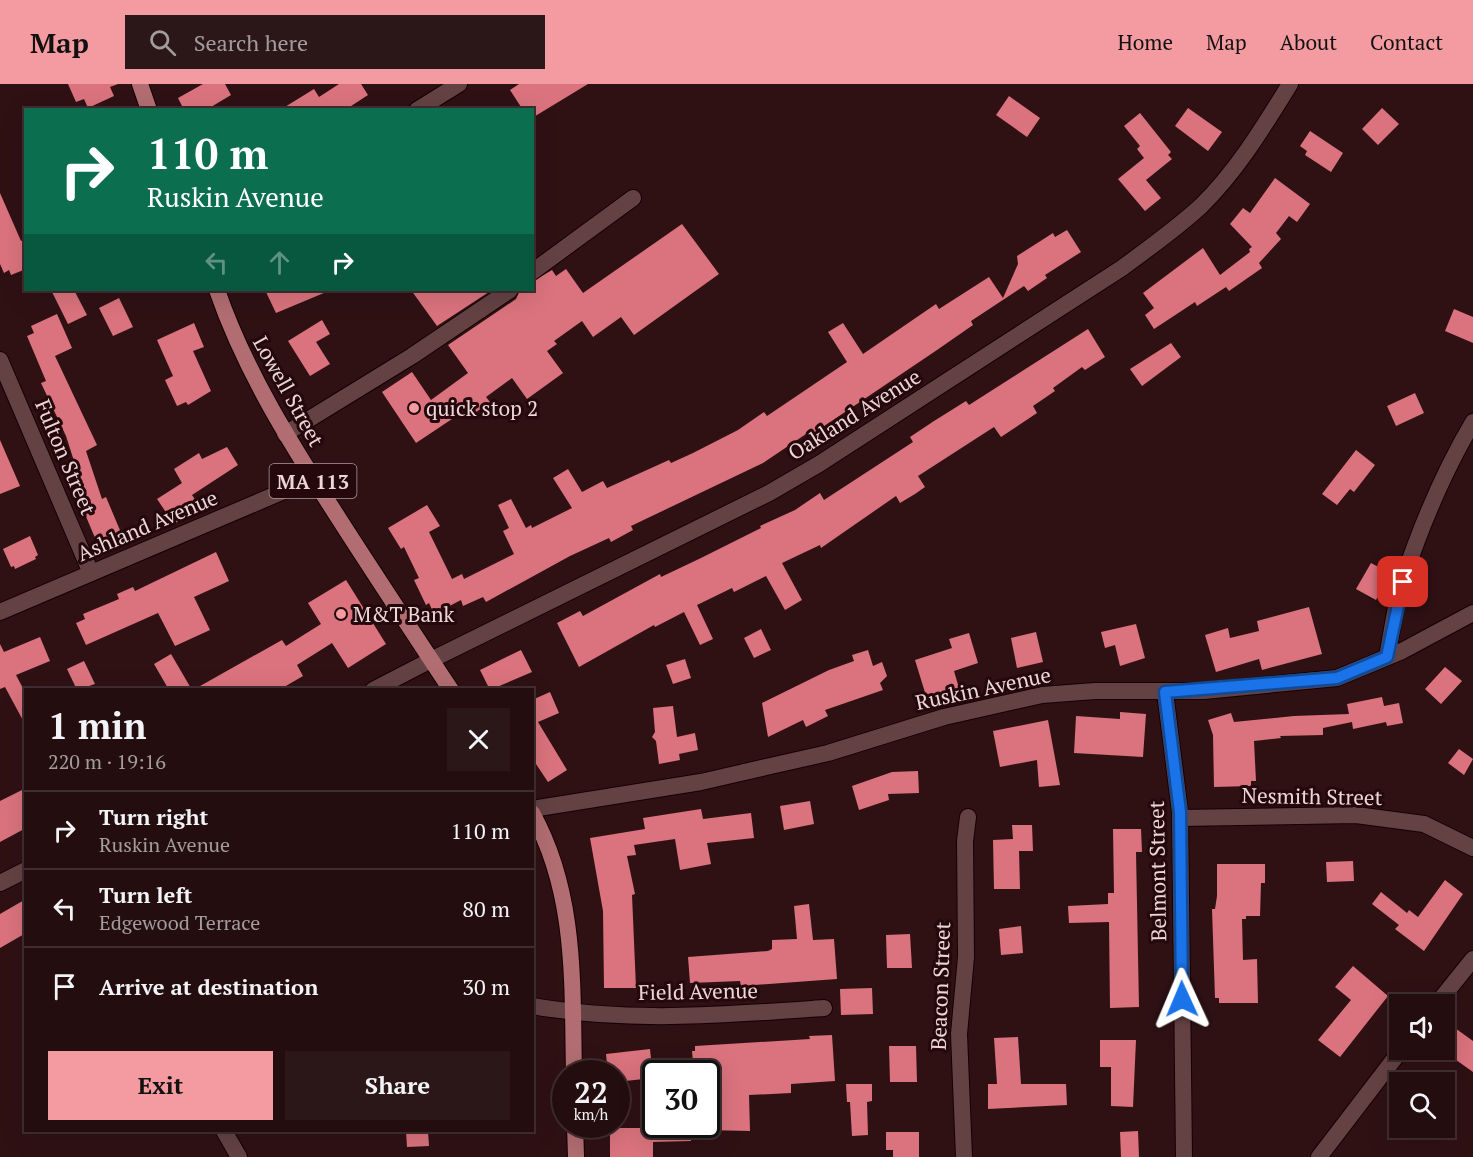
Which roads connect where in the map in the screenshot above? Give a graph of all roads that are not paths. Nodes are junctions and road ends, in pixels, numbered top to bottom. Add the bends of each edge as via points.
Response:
1 (140, 84) edge
2 (459, 84) edge
3 (1290, 84) edge
4 (149, 108) edge
5 (420, 108) edge
6 (633, 198) dead end
7 (534, 271) edge
8 (217, 291) edge
9 (509, 291) edge
10 (0, 360) edge
11 (1473, 422) edge
12 (285, 435) junction
13 (312, 479) junction
14 (91, 573) junction
15 (0, 612) edge
16 (1473, 613) edge
17 (1387, 657) junction
18 (431, 660) junction
19 (377, 688) edge
20 (450, 688) edge
21 (1165, 692) junction
22 (534, 811) edge
23 (534, 816) edge
24 (968, 817) dead end
25 (1180, 818) junction
26 (1473, 848) edge
27 (24, 871) edge
28 (0, 883) edge
29 (1473, 958) edge
30 (1445, 994) edge
31 (534, 1006) edge
32 (824, 1008) dead end
33 (573, 1013) junction
34 (574, 1060) edge
35 (1393, 1060) edge
36 (225, 1132) edge
37 (575, 1138) edge
38 (238, 1157) edge
39 (576, 1157) edge
40 (964, 1157) edge
41 (1184, 1157) edge
42 (1319, 1157) edge

1 - 4 main road
2 - 5 street
3 - 18 street, Oakland Avenue via 1236,165 1202,205 1122,268 769,493
6 - 7 street
8 - 12 main road, Lowell Street / MA 113 via 243,356
9 - 12 street via 423,350
10 - 14 street, Fulton Street
11 - 17 street via 1428,514 1403,582
12 - 13 main road, Lowell Street / MA 113
13 - 14 street, Ashland Avenue
13 - 18 main road, Lowell Street / MA 113
14 - 15 street, Ashland Avenue
16 - 17 street, Ruskin Avenue
17 - 21 street, Ruskin Avenue via 1337,678
18 - 19 street, Oakland Avenue
18 - 20 main road, Lowell Street / MA 113
21 - 22 street, Ruskin Avenue via 1042,695 944,717 828,753 701,782
21 - 25 street, Belmont Street
23 - 33 main road via 560,878 572,957
24 - 40 street, Beacon Street via 966,957 958,1034
25 - 26 street, Nesmith Street via 1356,815 1424,824
25 - 41 street, Belmont Street
27 - 28 street
29 - 30 street
31 - 33 street, Field Avenue
32 - 33 street, Field Avenue via 689,1017
33 - 34 main road
35 - 42 street
36 - 38 street
37 - 39 main road

